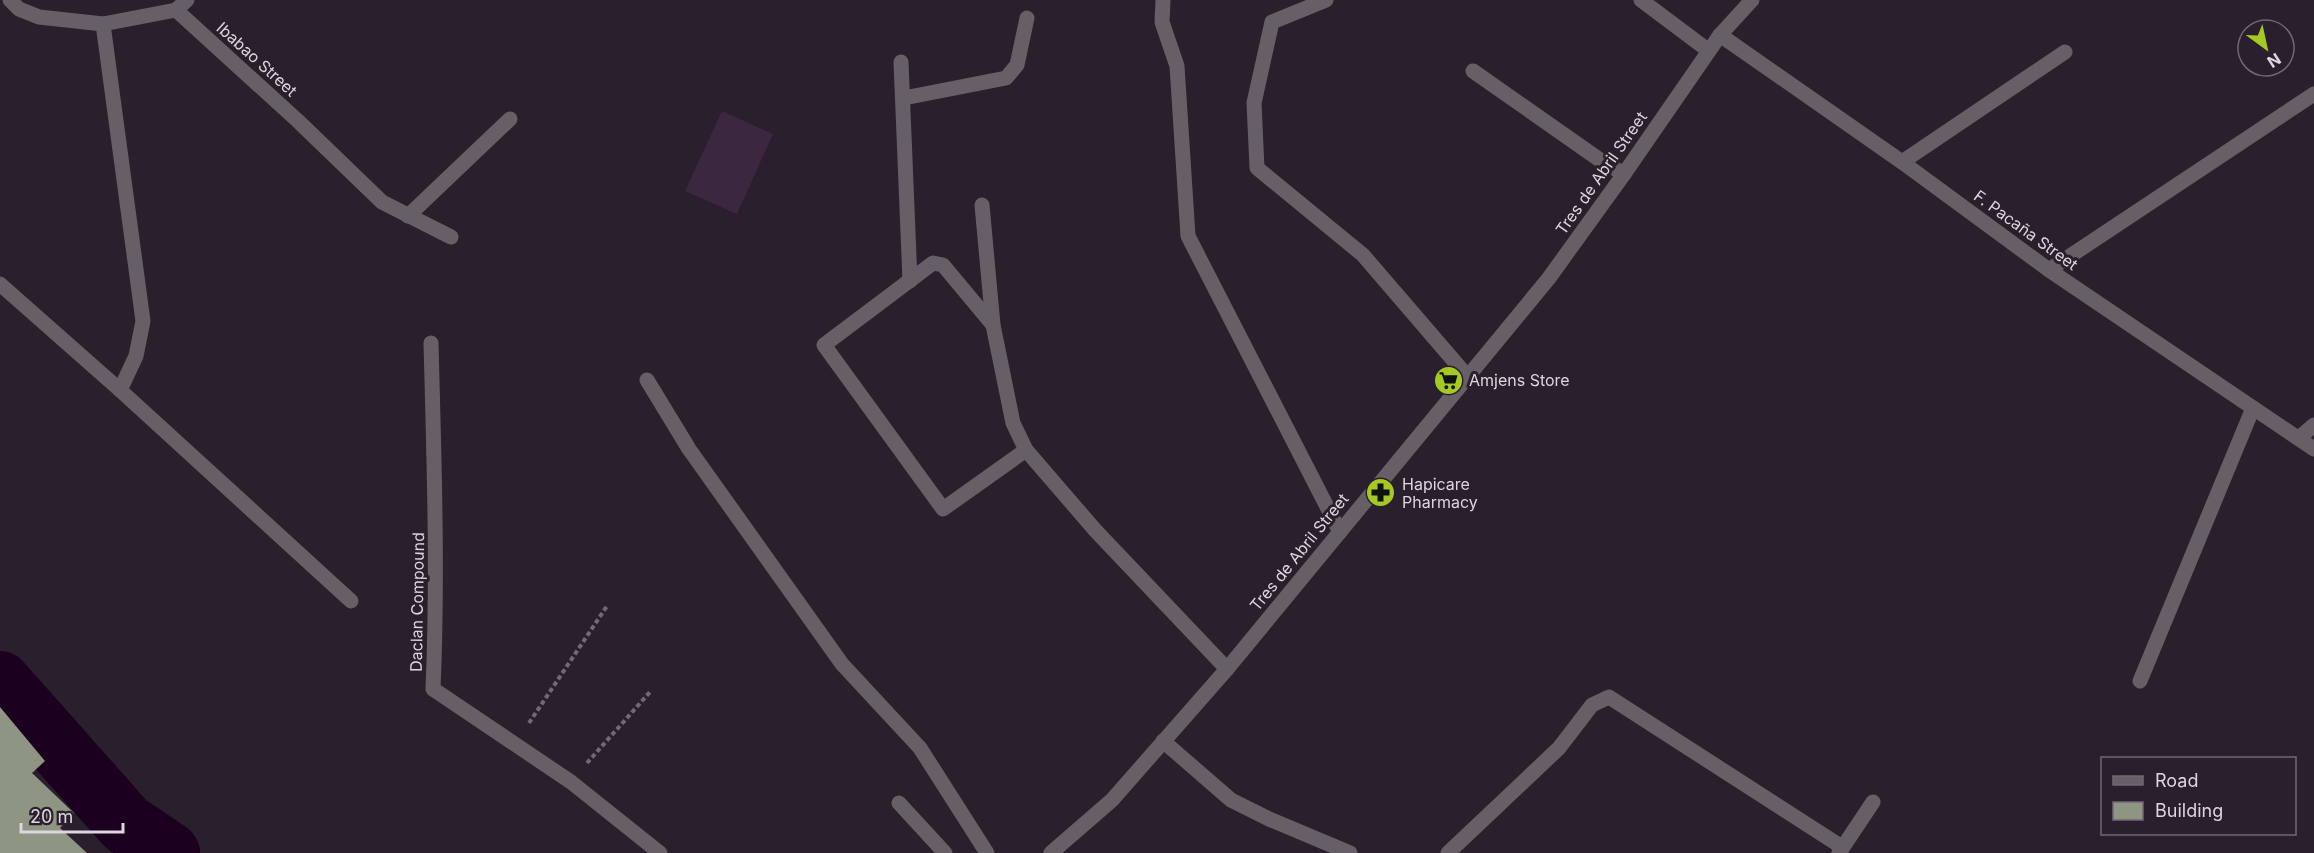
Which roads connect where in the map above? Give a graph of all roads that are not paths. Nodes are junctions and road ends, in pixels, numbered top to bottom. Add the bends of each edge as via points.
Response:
1 (10, 0) edge
2 (1163, 0) edge
3 (1326, 0) edge
4 (1641, 0) edge
5 (1752, 0) edge
6 (182, 5) edge
7 (1027, 18) dead end
8 (103, 24) junction
9 (1720, 35) junction
10 (1709, 51) junction
11 (2065, 52) dead end
12 (901, 62) dead end
13 (1473, 71) dead end
14 (2314, 94) edge
15 (903, 98) junction
16 (510, 119) dead end
17 (1902, 162) junction
18 (1624, 174) junction
19 (982, 205) dead end
20 (408, 216) junction
21 (451, 237) dead end
22 (2049, 270) junction
23 (910, 281) junction
24 (0, 284) edge
25 (993, 325) junction
26 (431, 343) dead end
27 (1467, 376) junction
28 (647, 380) dead end
29 (120, 390) junction
30 (2253, 408) junction
31 (2314, 425) edge
32 (2299, 438) junction
33 (2314, 449) edge
34 (1026, 450) junction
35 (1340, 532) junction
36 (351, 601) dead end
37 (1227, 669) junction
38 (2140, 681) dead end
39 (1163, 741) junction
40 (1873, 802) dead end
41 (899, 803) dead end
42 (1840, 850) edge
43 (660, 853) edge
44 (945, 853) edge
45 (987, 853) edge
46 (1051, 853) edge
47 (1350, 853) edge
48 (1448, 853) edge

1 - 8 street, Ibabao Street via 19,9 39,17
2 - 35 street via 1162,22 1177,66 1188,236
3 - 27 street via 1272,22 1254,103 1257,168 1363,255
4 - 10 street
5 - 9 street, Tres de Abril Street
6 - 8 street, Ibabao Street
6 - 20 street, Ibabao Street via 382,202
7 - 15 street via 1017,65 1006,78
8 - 29 street via 143,321 136,356
9 - 10 street, Tres de Abril Street
9 - 17 street, F. Pacaña Street
10 - 18 street, Tres de Abril Street
11 - 17 street
12 - 15 street
13 - 18 street
14 - 22 street
15 - 23 street
16 - 20 street
17 - 22 street, F. Pacaña Street
18 - 27 street, Tres de Abril Street via 1549,278
19 - 25 street
20 - 21 street, Ibabao Street
22 - 30 street, F. Pacaña Street
23 - 25 street via 933,263 944,265
23 - 34 street via 824,345 944,509
24 - 29 street
25 - 34 street via 1013,423
26 - 43 street, Daclan Compound via 436,633 433,689 571,782
27 - 35 street, Tres de Abril Street
28 - 45 street via 689,448 842,664 920,748
29 - 36 street
30 - 32 street, F. Pacaña Street
30 - 38 street
31 - 32 street
32 - 33 street, F. Pacaña Street
34 - 37 street via 1095,530
35 - 37 street, Tres de Abril Street
37 - 39 street, Tres de Abril Street
39 - 46 street, Tres de Abril Street via 1112,800
39 - 47 street via 1231,800
40 - 42 street
41 - 44 street
42 - 48 street via 1609,697 1592,705 1559,748

